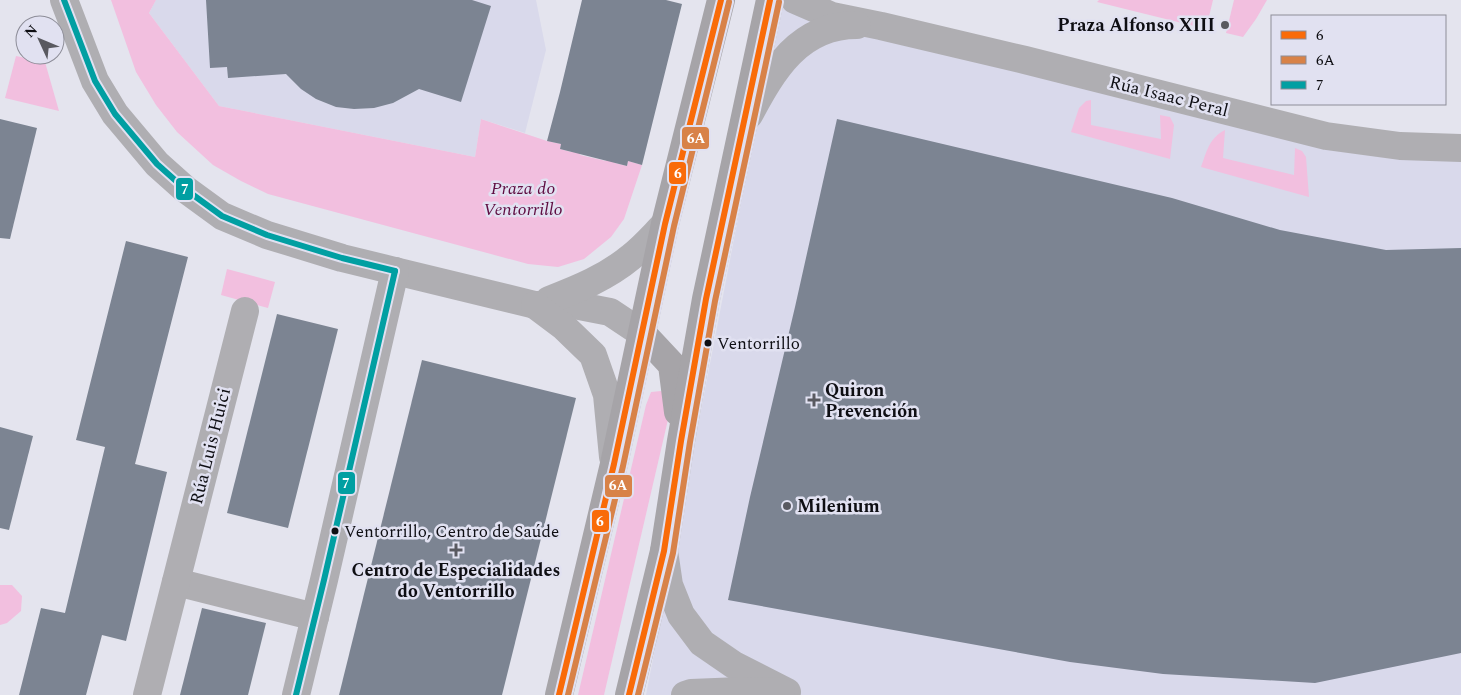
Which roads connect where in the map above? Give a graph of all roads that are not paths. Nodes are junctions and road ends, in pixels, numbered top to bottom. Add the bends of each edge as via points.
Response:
1 (64, 0) edge
2 (720, 0) edge
3 (770, 0) edge
4 (795, 0) edge
5 (850, 0) edge
6 (881, 26) junction
7 (743, 125) junction
8 (1461, 148) edge
9 (665, 224) junction
10 (395, 271) junction
11 (535, 305) junction
12 (245, 311) dead end
13 (643, 334) junction
14 (681, 441) junction
15 (614, 464) junction
16 (664, 551) junction
17 (176, 582) junction
18 (314, 617) junction
19 (796, 694) edge
20 (146, 695) edge
21 (296, 695) edge
22 (559, 695) edge
23 (629, 695) edge
24 (685, 695) edge

1 - 10 street via 95,81 115,114 157,164 185,190 222,216 268,235
2 - 9 main road
3 - 7 main road
4 - 6 street, Rúa Isaac Peral via 832,16
5 - 6 street
6 - 7 street, Rúa Isaac Peral via 854,24 825,30 804,41 787,54 766,83
6 - 8 street, Rúa Isaac Peral via 1326,136 1400,146
7 - 14 main road via 706,299
9 - 11 street via 612,271 583,287
9 - 13 main road
10 - 11 street
10 - 18 street
11 - 13 street via 574,305 610,312
11 - 15 street via 593,355 607,395
12 - 17 street, Rúa Luis Huici
13 - 14 main road via 672,365
13 - 15 main road
14 - 16 main road
15 - 22 main road
16 - 19 street via 670,585 681,615 702,643 734,665
16 - 23 main road
17 - 18 street
17 - 20 street, Rúa Luis Huici
18 - 21 street
19 - 24 street via 740,691

